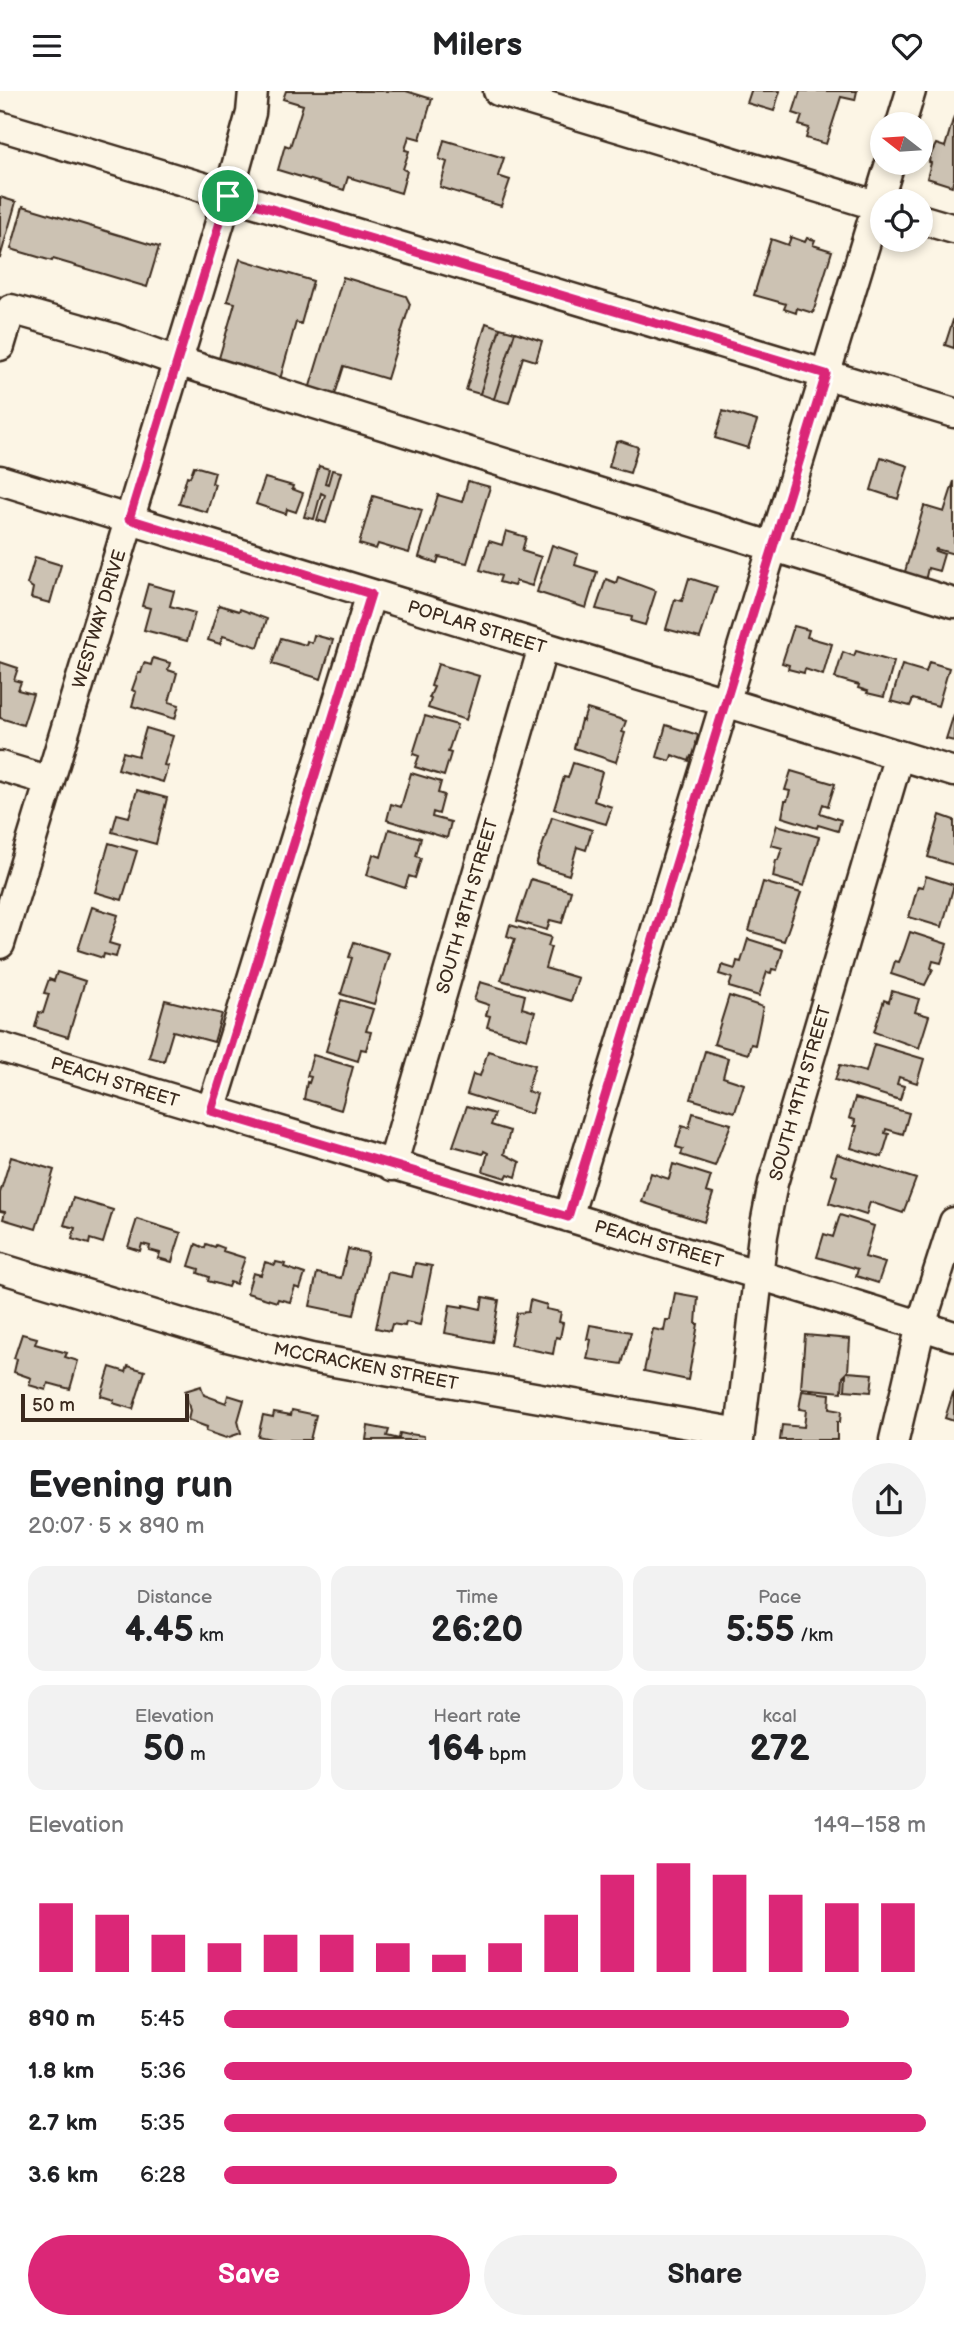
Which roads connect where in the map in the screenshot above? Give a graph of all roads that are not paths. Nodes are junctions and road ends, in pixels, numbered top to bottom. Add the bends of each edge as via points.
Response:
1 (253, 91) edge
2 (498, 91) edge
3 (911, 91) edge
4 (905, 112) edge
5 (0, 125) edge
6 (228, 196) junction
7 (870, 203) edge
8 (933, 223) edge
9 (954, 229) edge
10 (870, 235) edge
11 (0, 346) edge
12 (177, 361) junction
13 (826, 374) junction
14 (954, 413) edge
15 (0, 480) edge
16 (129, 519) junction
17 (773, 549) junction
18 (371, 594) junction
19 (954, 603) edge
20 (543, 647) junction
21 (726, 701) junction
22 (899, 755) junction
23 (0, 766) edge
24 (954, 772) edge
25 (50, 781) junction
26 (0, 944) edge
27 (0, 1047) edge
28 (211, 1111) junction
29 (392, 1166) junction
30 (568, 1217) junction
31 (954, 1222) edge
32 (0, 1268) edge
33 (759, 1273) junction
34 (921, 1325) junction
35 (954, 1336) edge
36 (739, 1436) edge
37 (894, 1440) edge

1 - 6 street, WESTWAY DRIVE
2 - 7 street
3 - 4 street
5 - 6 street
6 - 12 street, WESTWAY DRIVE
6 - 13 street
8 - 9 street
10 - 13 street
11 - 12 street via 11,309
12 - 16 street, WESTWAY DRIVE
12 - 17 street
13 - 14 street
13 - 17 street
15 - 16 street, POPLAR STREET
16 - 18 street, POPLAR STREET
16 - 25 street, WESTWAY DRIVE
17 - 19 street
17 - 21 street
18 - 20 street, POPLAR STREET
18 - 28 street
20 - 21 street, POPLAR STREET
20 - 29 street, SOUTH 18TH STREET
21 - 22 street, POPLAR STREET
21 - 30 street
22 - 24 street, POPLAR STREET
22 - 33 street, SOUTH 19TH STREET via 773,1183
23 - 25 street
25 - 26 street, WESTWAY DRIVE
27 - 28 street, PEACH STREET
28 - 29 street, PEACH STREET
29 - 30 street, PEACH STREET
30 - 33 street, PEACH STREET
31 - 34 street
32 - 36 street, MCCRACKEN STREET via 311,1358
33 - 34 street, PEACH STREET
33 - 36 street, SOUTH 19TH STREET
34 - 35 street, PEACH STREET
34 - 37 street

